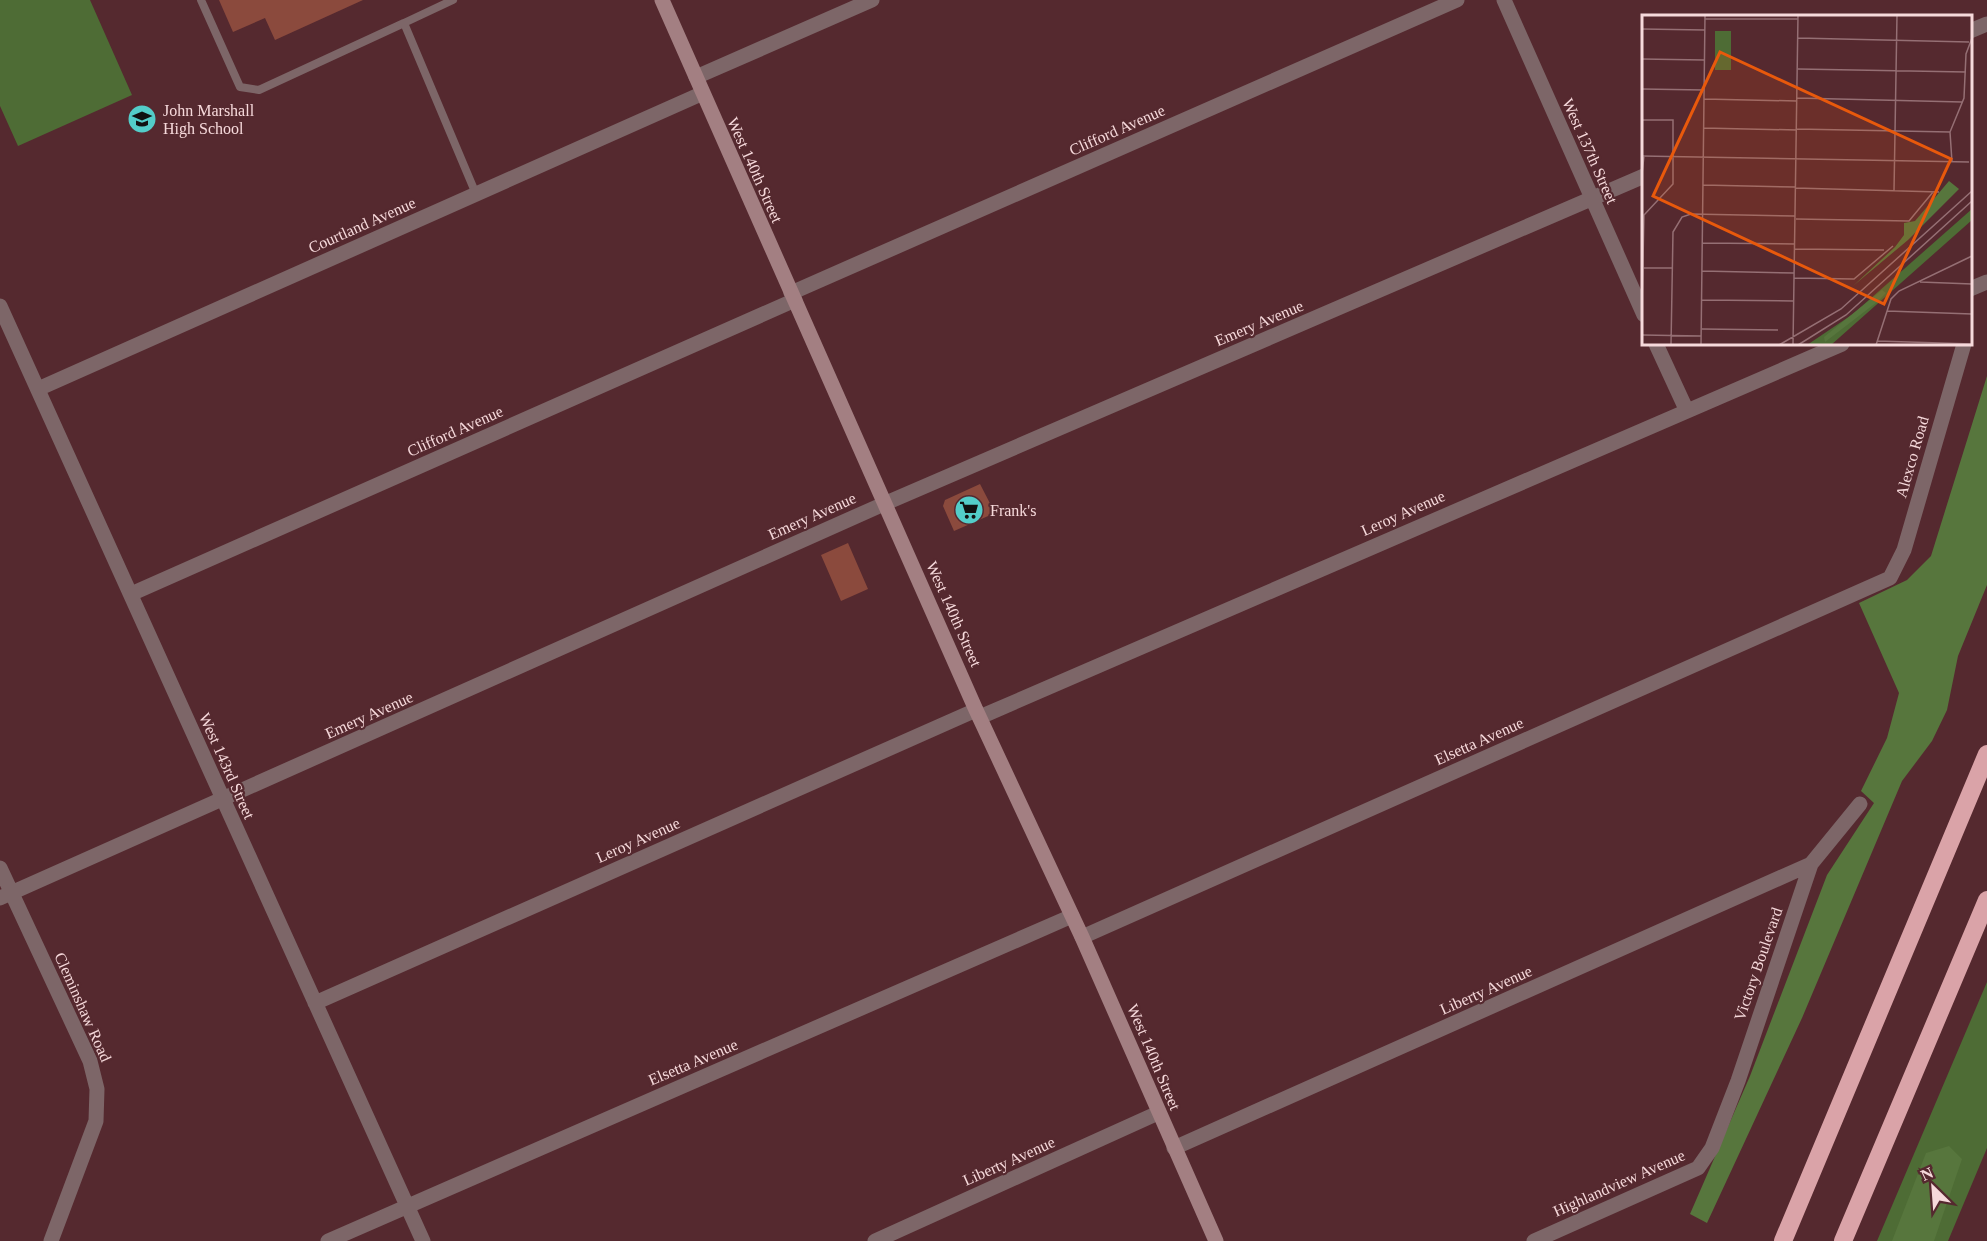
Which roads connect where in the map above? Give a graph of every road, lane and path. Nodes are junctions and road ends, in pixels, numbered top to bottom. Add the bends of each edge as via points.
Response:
1 (201, 0) edge
2 (453, 0) edge
3 (662, 0) edge
4 (872, 0) edge
5 (1457, 0) edge
6 (1504, 0) edge
7 (404, 23) junction
8 (1987, 24) edge
9 (1972, 31) edge
10 (696, 77) junction
11 (701, 94) junction
12 (1642, 177) edge
13 (476, 194) junction
14 (1591, 200) junction
15 (1987, 282) edge
16 (1972, 289) edge
17 (793, 296) junction
18 (0, 306) edge
19 (1642, 311) edge
20 (4, 324) edge
21 (1656, 345) edge
22 (1840, 345) edge
23 (1964, 345) edge
24 (38, 389) junction
25 (1686, 409) junction
26 (886, 503) junction
27 (1890, 578) joint
28 (131, 594) junction
29 (978, 714) junction
30 (1987, 754) edge
31 (222, 800) junction
32 (1860, 804) dead end
33 (1811, 864) junction
34 (0, 868) edge
35 (6, 896) edge
36 (1987, 900) edge
37 (1072, 916) junction
38 (1082, 937) junction
39 (315, 1003) junction
40 (1158, 1113) junction
41 (1174, 1148) junction
42 (1712, 1148) joint
43 (407, 1205) junction
44 (51, 1241) edge
45 (328, 1241) edge
46 (423, 1241) edge
47 (875, 1241) edge
48 (1216, 1241) edge
49 (1534, 1241) edge
50 (1783, 1241) edge
51 (1843, 1241) edge

1 - 7 lane via 240,87 259,90
2 - 7 lane
3 - 10 street, West 140th Street
4 - 10 street
5 - 17 street, Clifford Avenue
6 - 14 street, West 137th Street
7 - 13 lane
8 - 9 street
10 - 11 street, West 140th Street
11 - 13 street, Courtland Avenue
11 - 17 street, West 140th Street
12 - 14 street, Emery Avenue
13 - 24 street, Courtland Avenue
14 - 19 street, West 137th Street
14 - 26 street, Emery Avenue
15 - 16 street
17 - 26 street, West 140th Street
17 - 28 street, Clifford Avenue
18 - 20 street, West 143rd Street
20 - 24 street, West 143rd Street
21 - 25 street
22 - 25 street, Leroy Avenue
23 - 27 street, Alexco Road via 1904,550
24 - 28 street, West 143rd Street
25 - 29 street, Leroy Avenue
26 - 29 street, West 140th Street
26 - 31 street, Emery Avenue
27 - 38 street, Elsetta Avenue
28 - 31 street, West 143rd Street
29 - 37 street, West 140th Street
29 - 39 street, Leroy Avenue
30 - 50 highway
31 - 35 street, Emery Avenue
31 - 39 street, West 143rd Street
32 - 33 street, Victory Boulevard
33 - 41 street, Liberty Avenue
33 - 42 street, Victory Boulevard
34 - 35 street, Cleminshaw Road
35 - 44 street, Cleminshaw Road via 90,1061 97,1089 96,1120
36 - 51 highway
37 - 38 street, West 140th Street
37 - 43 street, Elsetta Avenue
38 - 40 street, West 140th Street
39 - 43 street, West 143rd Street
40 - 41 street, West 140th Street
40 - 47 street, Liberty Avenue
41 - 48 street, West 140th Street
42 - 49 street, Highlandview Avenue via 1698,1168
43 - 45 street, Elsetta Avenue
43 - 46 street, West 143rd Street

